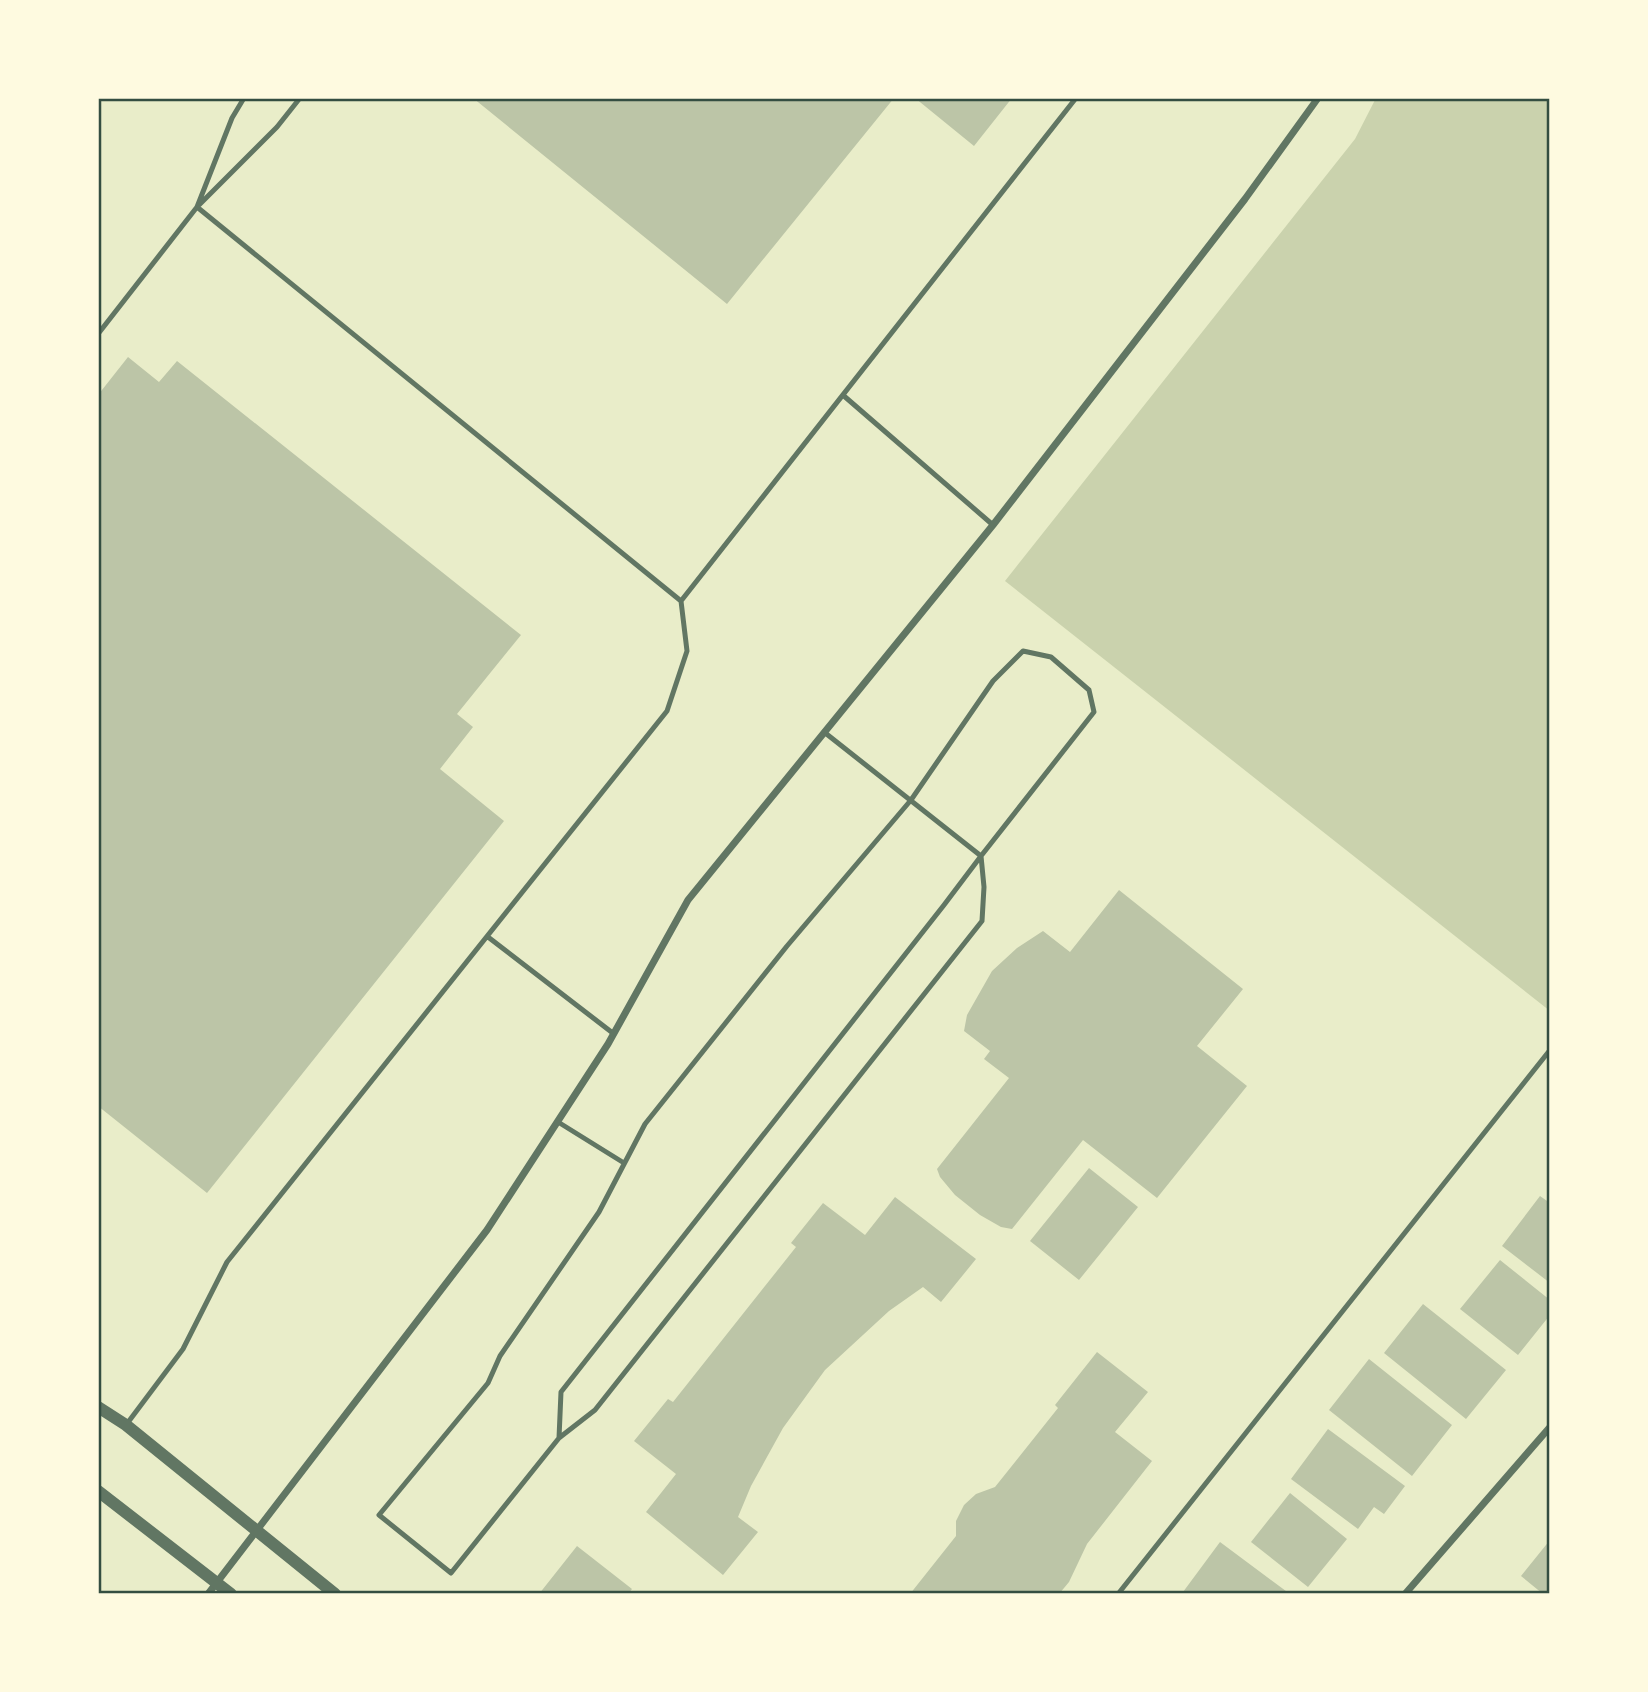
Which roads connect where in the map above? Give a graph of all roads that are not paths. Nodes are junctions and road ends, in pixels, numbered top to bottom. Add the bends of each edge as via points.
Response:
1 (244, 98) edge
2 (300, 98) edge
3 (1076, 98) edge
4 (1318, 98) edge
5 (198, 207) junction
6 (98, 334) edge
7 (844, 396) junction
8 (993, 524) junction
9 (681, 601) junction
10 (824, 732) junction
11 (911, 800) junction
12 (981, 856) junction
13 (488, 937) junction
14 (614, 1034) junction
15 (1550, 1049) edge
16 (558, 1122) junction
17 (624, 1163) junction
18 (98, 1407) edge
19 (126, 1425) junction
20 (1550, 1427) edge
21 (559, 1438) junction
22 (98, 1491) edge
23 (258, 1531) junction
24 (217, 1583) junction
25 (208, 1594) edge
26 (231, 1594) edge
27 (335, 1594) edge
28 (1118, 1594) edge
29 (1405, 1594) edge

1 - 5 lane
2 - 5 lane
3 - 7 lane
4 - 8 street via 1237,210
5 - 6 lane
5 - 9 lane
7 - 8 lane
7 - 9 lane
8 - 10 street
9 - 13 lane via 687,651 667,710
10 - 11 lane
10 - 14 street via 688,900
11 - 12 lane
11 - 12 lane via 993,681 1023,651 1051,657 1088,690 1094,712
11 - 17 lane via 645,1125
12 - 21 lane via 561,1392
12 - 21 lane via 982,921 596,1410
13 - 14 lane
13 - 19 lane via 228,1262 183,1349
14 - 16 street
15 - 28 lane
16 - 17 lane
16 - 23 street via 487,1230
17 - 21 lane via 599,1212 500,1356 488,1383 379,1515 451,1573
18 - 19 street
19 - 23 street
20 - 29 street
22 - 24 street
23 - 24 street
23 - 27 street
24 - 25 street
24 - 26 street

